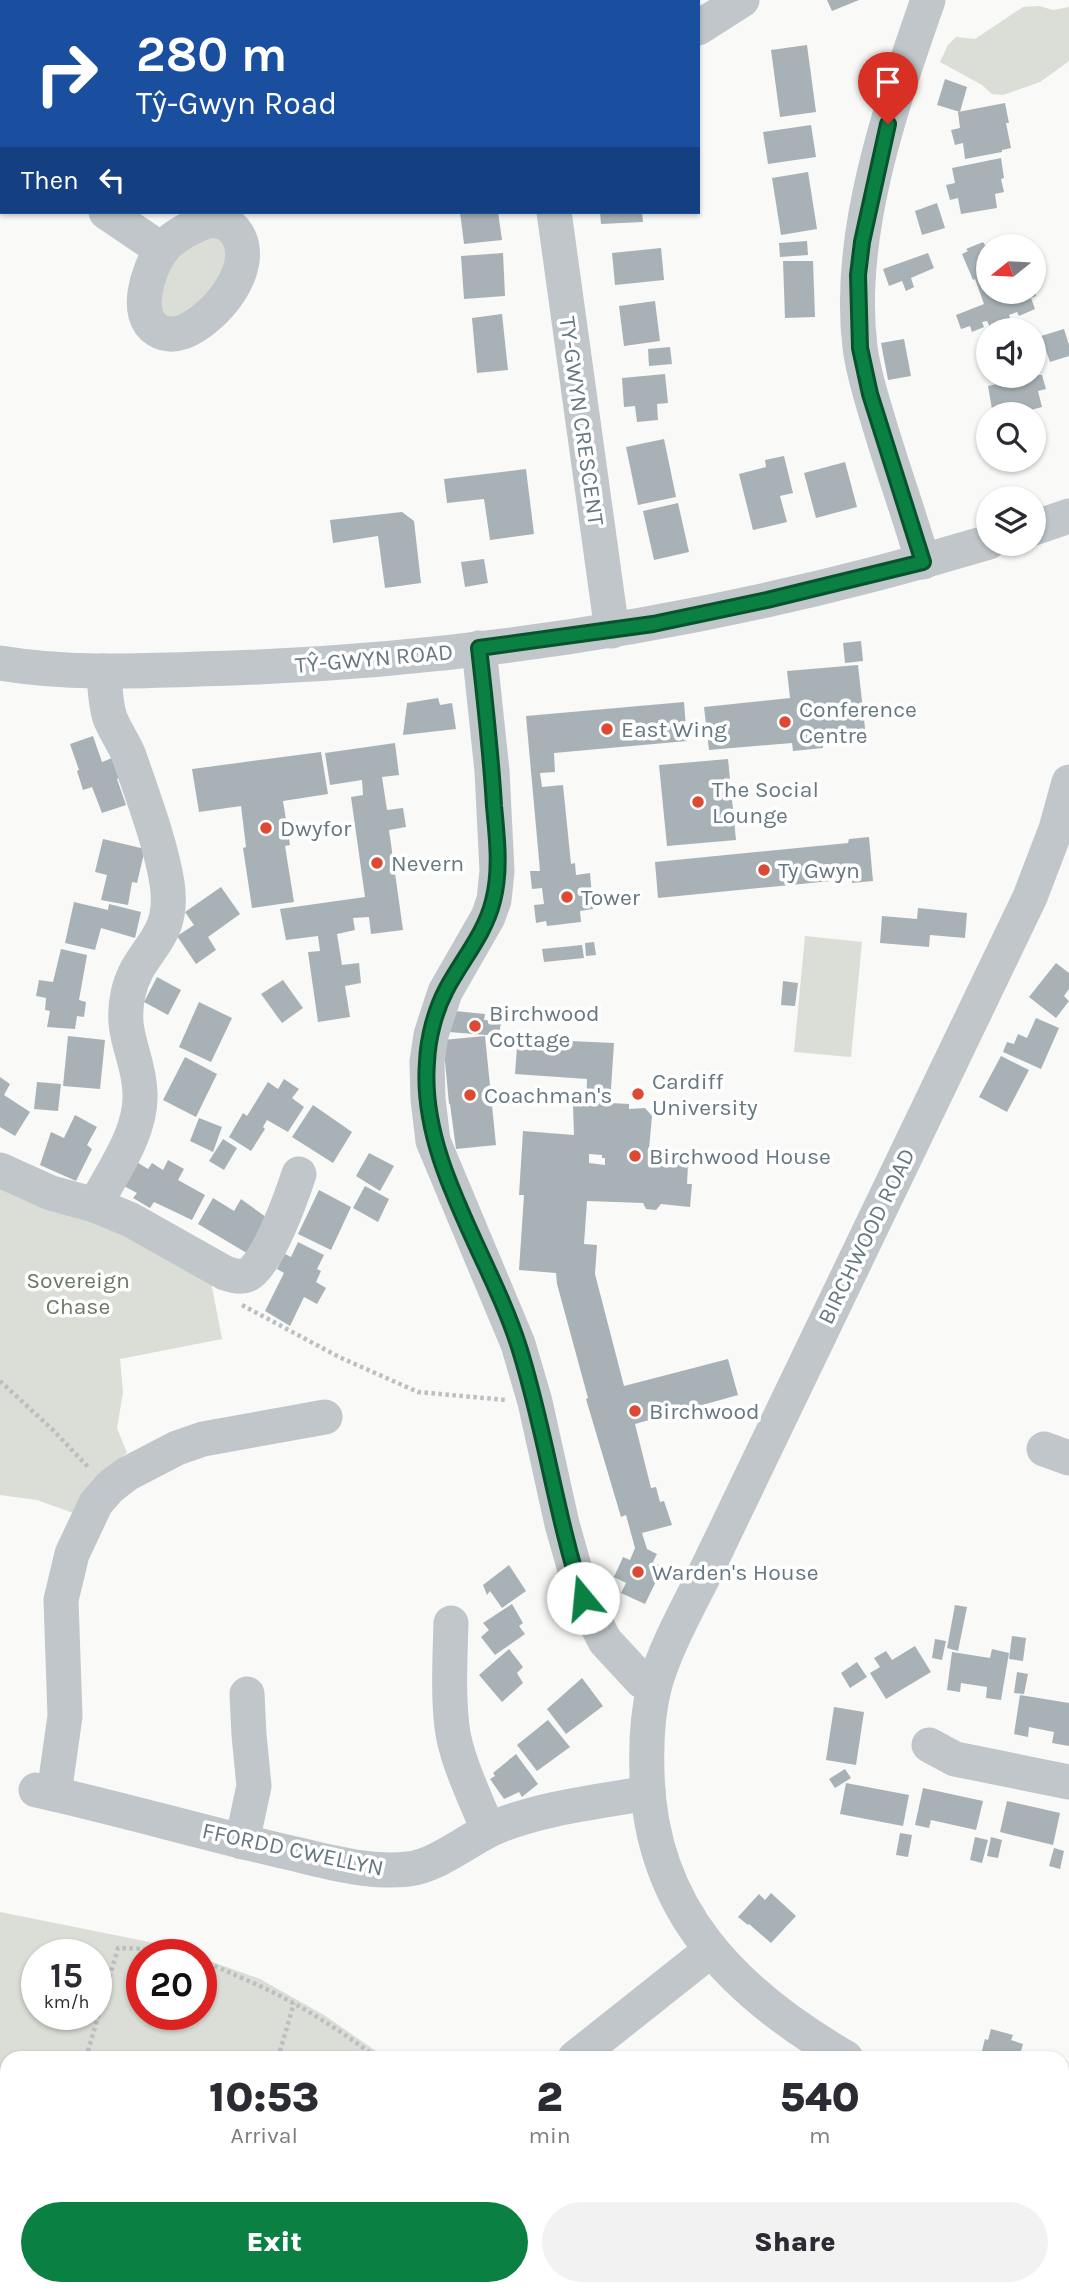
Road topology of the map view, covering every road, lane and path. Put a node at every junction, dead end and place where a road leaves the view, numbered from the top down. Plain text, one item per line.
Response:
1 (742, 0) edge
2 (928, 0) edge
3 (700, 27) edge
4 (109, 214) edge
5 (554, 214) edge
6 (162, 250) dead end
7 (1069, 516) edge
8 (1046, 524) edge
9 (976, 546) edge
10 (923, 562) junction
11 (612, 631) junction
12 (479, 648) junction
13 (0, 663) edge
14 (104, 671) junction
15 (1069, 782) edge
16 (1055, 877) edge
17 (0, 1170) edge
18 (299, 1174) dead end
19 (95, 1205) junction
20 (235, 1301) dead end
21 (0, 1381) edge
22 (535, 1402) junction
23 (325, 1417) dead end
24 (110, 1488) junction
25 (451, 1623) dead end
26 (654, 1687) junction
27 (247, 1695) dead end
28 (929, 1745) dead end
29 (1069, 1782) edge
30 (648, 1793) junction
31 (488, 1830) junction
32 (243, 1842) junction
33 (126, 1948) edge
34 (711, 1950) junction
35 (217, 1968) edge
36 (294, 2003) junction
37 (88, 2051) edge
38 (280, 2051) edge
39 (368, 2051) edge
40 (584, 2051) edge
41 (834, 2051) edge

1 - 3 street
2 - 10 street
4 - 6 street
5 - 11 street, TY-GWYN CRESCENT
7 - 8 street
9 - 10 street, TŶ-GWYN ROAD
10 - 11 street, TŶ-GWYN ROAD
11 - 12 street, TŶ-GWYN ROAD
12 - 14 street, TŶ-GWYN ROAD
12 - 22 street
13 - 14 street, TŶ-GWYN ROAD
14 - 19 street
15 - 16 street, BIRCHWOOD ROAD
16 - 26 street, BIRCHWOOD ROAD
17 - 19 street
18 - 19 street
20 - 22 path
21 - 24 path
22 - 26 street
23 - 24 street, FFORDD CWELLYN
24 - 32 street, FFORDD CWELLYN
25 - 31 street
26 - 30 street, BIRCHWOOD ROAD
27 - 32 street
28 - 29 street
30 - 31 street, FFORDD CWELLYN
30 - 34 street, BIRCHWOOD ROAD
31 - 32 street, FFORDD CWELLYN
33 - 37 path
34 - 40 street
34 - 41 street, BIRCHWOOD ROAD
35 - 36 path
36 - 38 path
36 - 39 path

